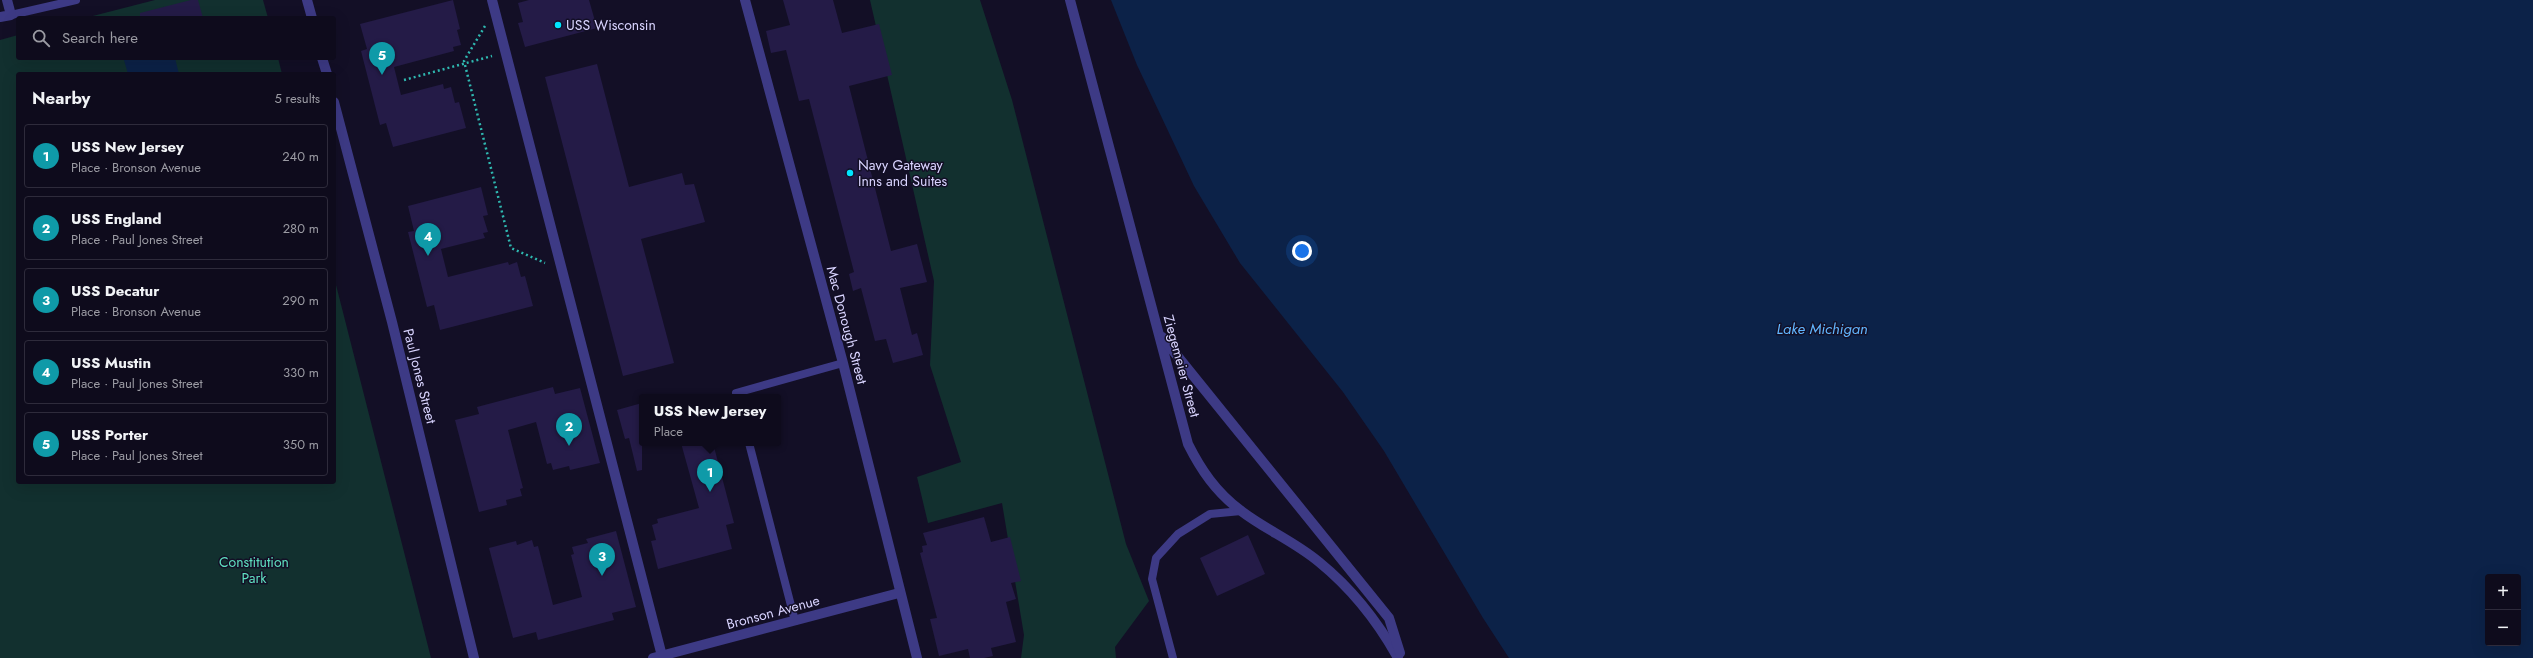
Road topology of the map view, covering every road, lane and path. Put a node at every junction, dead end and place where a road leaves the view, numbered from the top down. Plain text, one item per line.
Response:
1 (8, 0) edge
2 (76, 0) edge
3 (307, 0) edge
4 (492, 0) edge
5 (745, 0) edge
6 (1070, 0) edge
7 (495, 11) junction
8 (11, 15) junction
9 (311, 16) edge
10 (0, 18) edge
11 (506, 52) junction
12 (323, 60) edge
13 (465, 63) junction
14 (326, 72) edge
15 (404, 80) dead end
16 (336, 110) edge
17 (562, 271) junction
18 (1159, 334) junction
19 (843, 363) junction
20 (736, 394) edge
21 (750, 446) edge
22 (1241, 511) junction
23 (900, 593) junction
24 (794, 621) junction
25 (657, 657) edge
26 (474, 658) edge
27 (917, 658) edge
28 (1172, 658) edge
29 (1398, 658) edge
30 (1402, 658) edge

1 - 8 street
2 - 8 lane
3 - 9 street
4 - 7 street
5 - 19 street, Mac Donough Street
6 - 18 street, Ziegemeier Street
7 - 11 street
7 - 13 path
8 - 10 street
11 - 13 path
11 - 17 street
12 - 14 street
13 - 15 path
13 - 17 path
16 - 26 street, Paul Jones Street
17 - 25 street
18 - 22 street, Ziegemeier Street
18 - 30 street
19 - 20 lane
19 - 23 street, Mac Donough Street
21 - 24 lane
22 - 28 lane
22 - 29 street, Ziegemeier Street
23 - 24 street, Bronson Avenue
23 - 27 street, Mac Donough Street
24 - 25 street, Bronson Avenue

